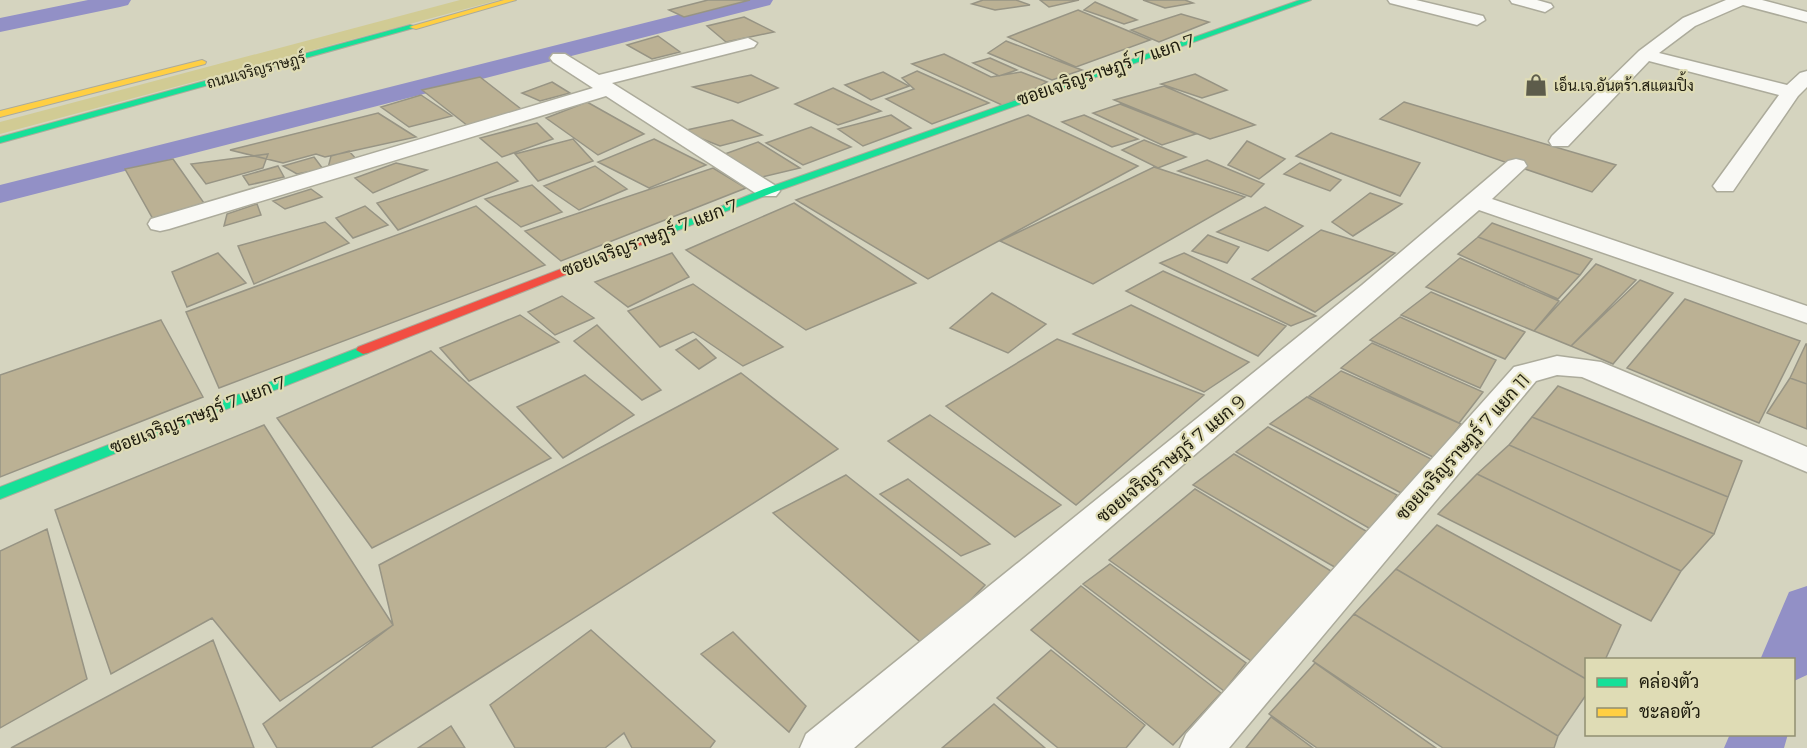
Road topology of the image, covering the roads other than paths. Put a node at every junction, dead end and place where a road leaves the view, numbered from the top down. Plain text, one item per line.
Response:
1 (512, 0) edge
2 (1307, 0) edge
3 (1396, 0) edge
4 (1518, 0) edge
5 (1741, 0) edge
6 (1545, 7) dead end
7 (1807, 17) edge
8 (1476, 20) dead end
9 (748, 43) dead end
10 (1645, 55) junction
11 (218, 57) dead end
12 (559, 58) dead end
13 (1807, 77) edge
14 (601, 86) junction
15 (1791, 92) junction
16 (0, 114) edge
17 (0, 140) edge
18 (1560, 141) dead end
19 (1516, 166) dead end
20 (1725, 186) dead end
21 (768, 192) junction
22 (1476, 201) junction
23 (160, 224) dead end
24 (1807, 315) edge
25 (1807, 460) edge
26 (0, 493) edge
27 (822, 748) edge
28 (1202, 748) edge

1 - 17 street, ถนนเจริญราษฎร์
2 - 21 street, ซอยเจริญราษฎร์ 7 แยก 7
3 - 8 street
4 - 6 street
5 - 7 street
5 - 10 street
9 - 14 street
10 - 15 street
10 - 18 street
11 - 16 street, ถนนเจริญราษฎร์
12 - 14 street
13 - 15 street
14 - 21 street
14 - 23 street
15 - 20 street
19 - 22 street, ซอยเจริญราษฎร์ 7 แยก 9
21 - 26 street, ซอยเจริญราษฎร์ 7 แยก 7
22 - 24 street
22 - 27 street, ซอยเจริญราษฎร์ 7 แยก 9
25 - 28 street, ซอยเจริญราษฎร์ 7 แยก 11

